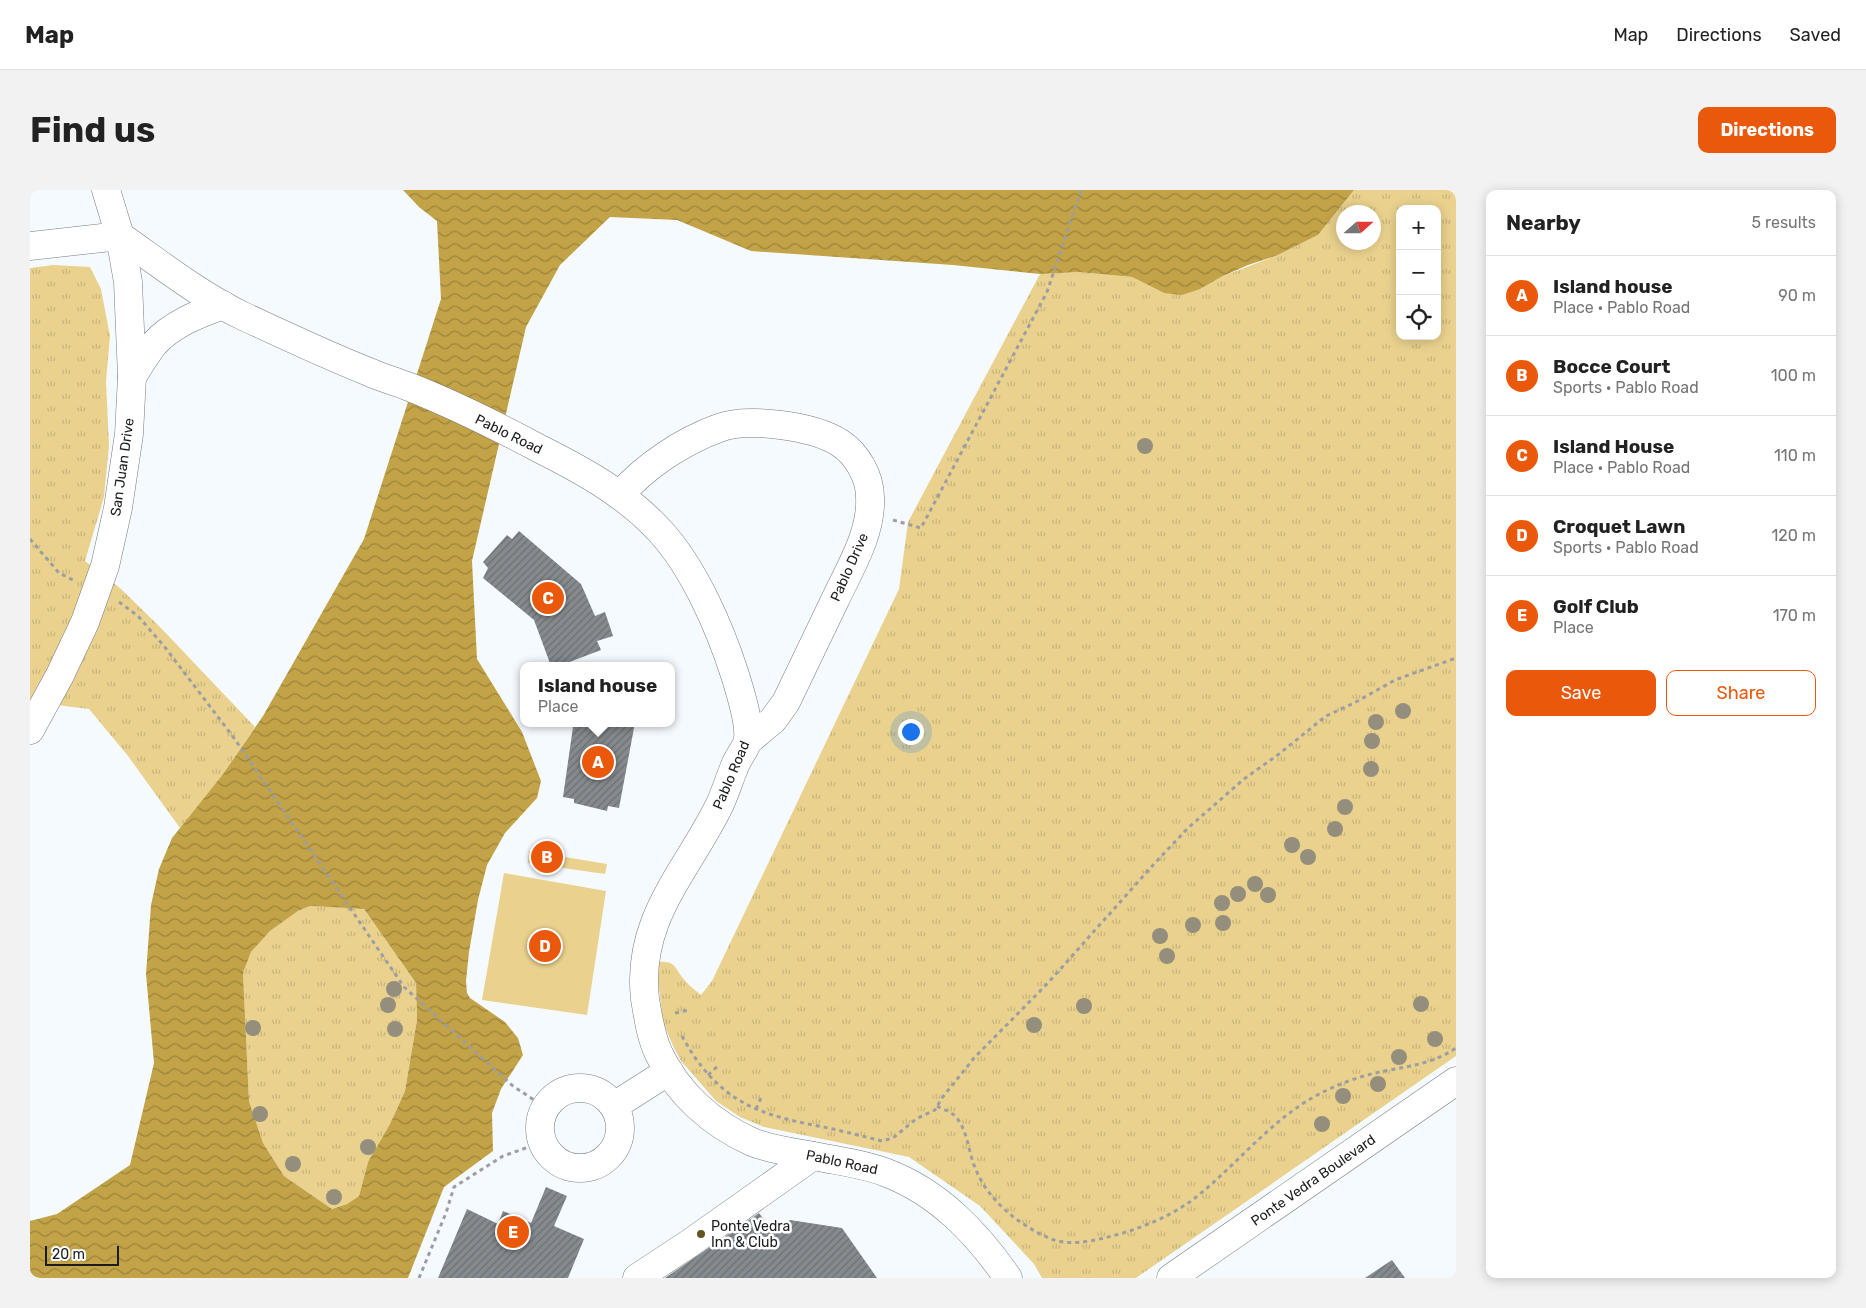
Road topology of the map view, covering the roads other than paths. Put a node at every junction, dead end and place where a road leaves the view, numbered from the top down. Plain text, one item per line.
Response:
1 (106, 190) edge
2 (120, 236) junction
3 (30, 246) edge
4 (223, 305) junction
5 (132, 377) junction
6 (620, 496) junction
7 (30, 730) edge
8 (748, 741) junction
9 (669, 1071) junction
10 (1456, 1081) edge
11 (614, 1106) junction
12 (812, 1156) junction
13 (637, 1278) edge
14 (1008, 1278) edge
15 (1171, 1278) edge

1 - 2 street, San Juan Drive
2 - 3 street
2 - 4 street, Pablo Road
2 - 5 street, San Juan Drive
4 - 5 street
4 - 6 street, Pablo Road
5 - 7 street, San Juan Drive
6 - 8 street, Pablo Road
6 - 8 street, Pablo Drive
8 - 9 street, Pablo Road
9 - 11 street
9 - 12 street, Pablo Road
10 - 15 street, Ponte Vedra Boulevard
11 - 11 street
12 - 13 street
12 - 14 street, Pablo Road

